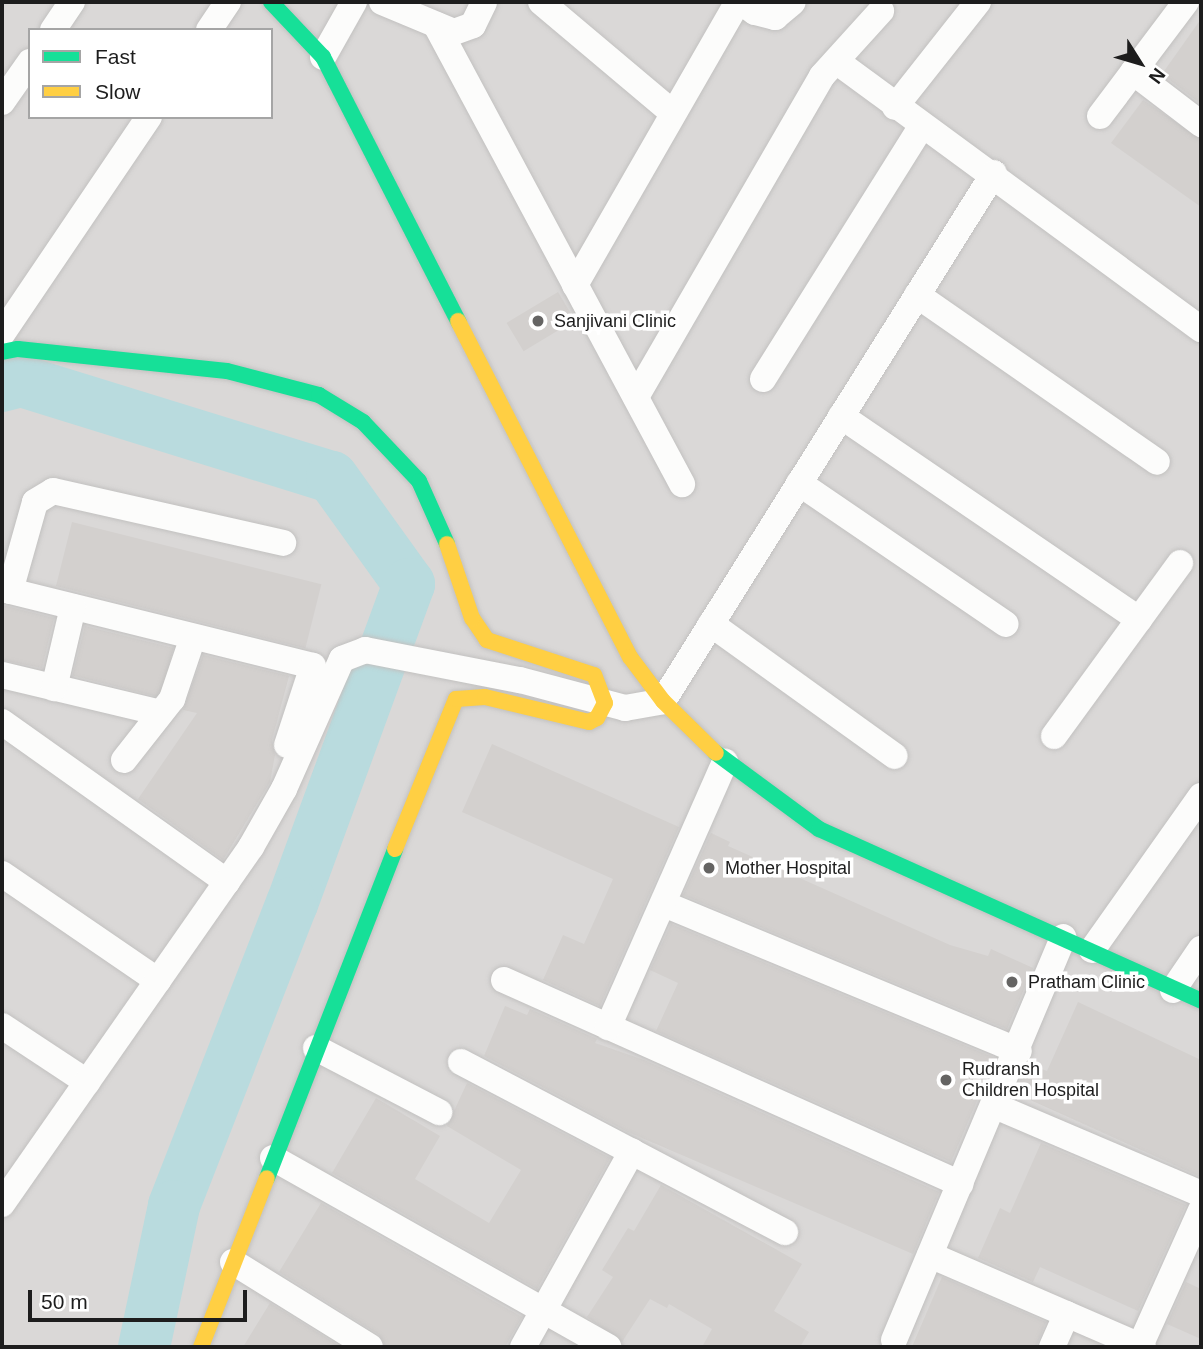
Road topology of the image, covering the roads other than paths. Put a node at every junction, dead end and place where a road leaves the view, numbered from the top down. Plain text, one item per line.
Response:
1 (72, 2) edge
2 (228, 2) edge
3 (271, 2) edge
4 (354, 2) edge
5 (382, 2) edge
6 (484, 2) edge
7 (541, 2) edge
8 (739, 2) edge
9 (793, 2) edge
10 (978, 2) edge
11 (1186, 2) edge
12 (881, 11) dead end
13 (436, 25) junction
14 (53, 28) edge
15 (210, 28) edge
16 (323, 57) junction
17 (836, 61) junction
18 (28, 65) edge
19 (1133, 72) junction
20 (2, 102) edge
21 (895, 107) junction
22 (673, 113) junction
23 (1100, 116) dead end
24 (148, 119) edge
25 (1201, 124) edge
26 (922, 127) junction
27 (994, 173) junction
28 (575, 285) junction
29 (917, 295) junction
30 (1201, 329) edge
31 (2, 334) edge
32 (2, 352) edge
33 (764, 379) dead end
34 (636, 397) junction
35 (841, 415) junction
36 (1157, 461) dead end
37 (799, 482) junction
38 (682, 484) dead end
39 (283, 543) dead end
40 (1180, 563) dead end
41 (6, 590) edge
42 (73, 607) junction
43 (1139, 619) junction
44 (711, 624) junction
45 (1006, 624) dead end
46 (193, 637) junction
47 (2, 675) edge
48 (54, 688) junction
49 (596, 701) junction
50 (663, 701) junction
51 (161, 713) junction
52 (2, 722) edge
53 (1054, 736) dead end
54 (895, 756) dead end
55 (124, 760) dead end
56 (725, 762) junction
57 (1201, 796) edge
58 (280, 797) junction
59 (2, 874) edge
60 (227, 883) junction
61 (664, 904) junction
62 (1063, 937) junction
63 (1201, 949) edge
64 (1092, 950) junction
65 (158, 981) junction
66 (504, 981) dead end
67 (1173, 990) junction
68 (1201, 1001) edge
69 (2, 1026) edge
70 (608, 1027) junction
71 (316, 1048) junction
72 (1019, 1051) junction
73 (461, 1062) dead end
74 (88, 1082) junction
75 (995, 1105) junction
76 (439, 1112) dead end
77 (632, 1151) junction
78 (273, 1158) junction
79 (961, 1184) junction
80 (1201, 1194) edge
81 (3, 1199) edge
82 (1201, 1210) edge
83 (785, 1232) dead end
84 (930, 1255) junction
85 (233, 1262) junction
86 (544, 1310) junction
87 (1067, 1314) junction
88 (894, 1340) dead end
89 (201, 1347) edge
90 (370, 1347) edge
91 (523, 1347) edge
92 (608, 1347) edge
93 (1052, 1347) edge
94 (1142, 1347) edge

1 - 14 street
2 - 15 street
3 - 16 street
4 - 16 street
5 - 13 street
6 - 13 street
7 - 22 street
8 - 9 street
8 - 22 street
10 - 21 street
11 - 19 street
12 - 17 street
13 - 28 street
16 - 50 street
17 - 21 street
17 - 34 street
18 - 20 street
19 - 23 street
19 - 25 street
21 - 26 street
22 - 28 street
24 - 31 street
26 - 27 street
26 - 33 street
27 - 29 street
27 - 30 street
28 - 34 street
29 - 35 street
29 - 36 street
32 - 49 street
34 - 38 street
35 - 37 street
35 - 43 street
37 - 44 street
37 - 45 street
39 - 41 street
40 - 43 street
41 - 42 street
42 - 46 street
42 - 48 street
43 - 53 street
44 - 50 street
44 - 54 street
46 - 51 street
46 - 58 street
47 - 48 street
48 - 51 street
49 - 50 street
49 - 58 street
49 - 71 street
50 - 56 street
51 - 55 street
52 - 60 street
56 - 61 street
56 - 62 street
57 - 64 street
58 - 60 street
59 - 65 street
60 - 65 street
61 - 70 street
61 - 72 street
62 - 64 street
62 - 72 street
63 - 67 street
64 - 67 street
65 - 74 street
66 - 70 street
67 - 68 street
69 - 74 street
70 - 79 street
71 - 76 street
71 - 78 street
72 - 75 street
73 - 77 street
74 - 81 street
75 - 79 street
75 - 80 street
77 - 83 street
77 - 86 street
78 - 85 street
78 - 86 street
79 - 84 street
82 - 94 street
84 - 87 street
84 - 88 street
85 - 89 street
85 - 90 street
86 - 91 street
86 - 92 street
87 - 93 street
87 - 94 street

